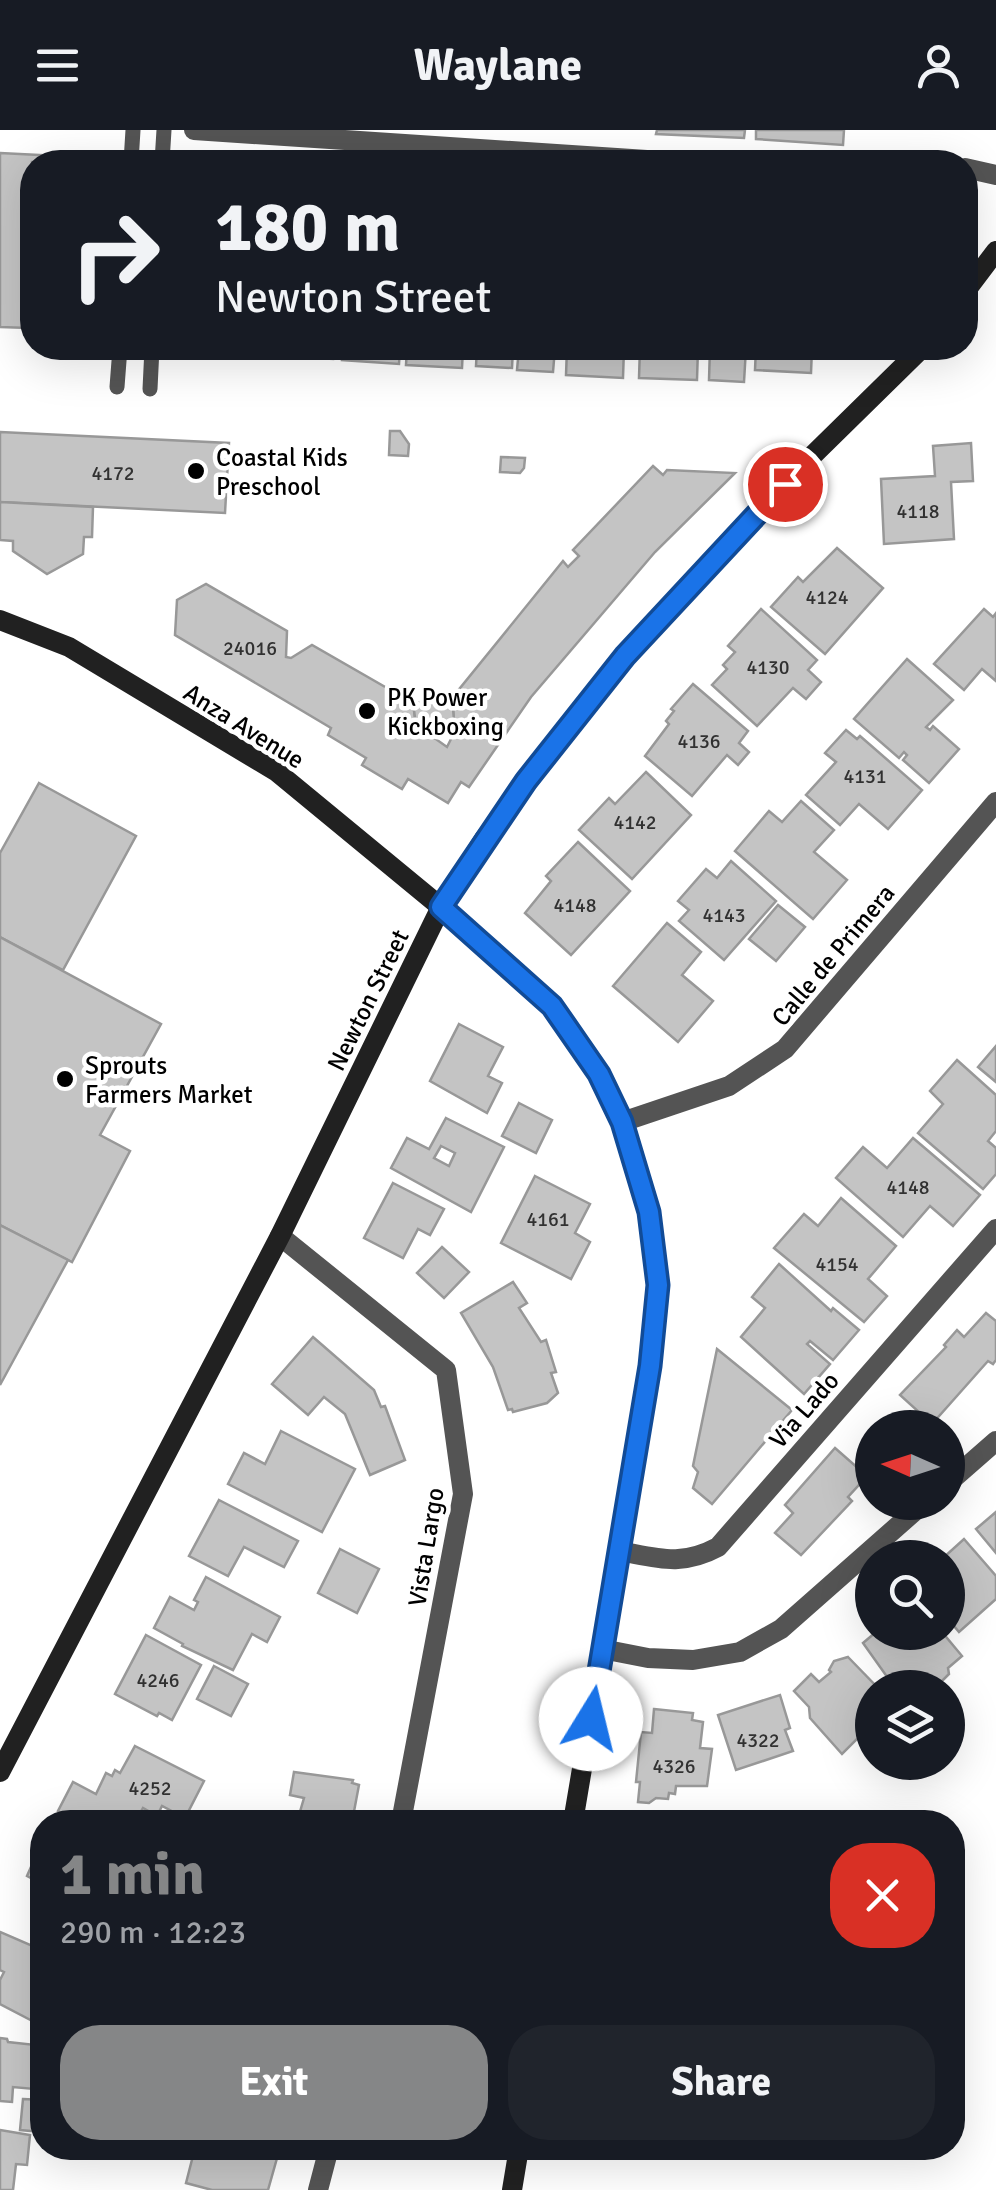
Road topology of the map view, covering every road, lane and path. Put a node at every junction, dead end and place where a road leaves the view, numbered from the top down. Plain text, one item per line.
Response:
1 (194, 130) edge
2 (496, 150) edge
3 (996, 251) edge
4 (978, 275) edge
5 (119, 360) edge
6 (151, 360) edge
7 (910, 360) edge
8 (118, 387) dead end
9 (150, 389) dead end
10 (0, 620) edge
11 (996, 802) edge
12 (441, 907) junction
13 (622, 1122) junction
14 (996, 1229) edge
15 (280, 1236) junction
16 (996, 1441) edge
17 (965, 1468) edge
18 (904, 1520) edge
19 (619, 1551) junction
20 (602, 1650) junction
21 (0, 1772) edge
22 (403, 1810) edge
23 (575, 1810) edge
24 (327, 2160) edge
25 (517, 2160) edge
26 (318, 2190) edge
27 (512, 2190) edge

1 - 2 street
3 - 4 street
5 - 8 lane
6 - 9 lane
7 - 12 street, Newton Street
10 - 12 street, Anza Avenue
11 - 13 street, Calle de Primera
12 - 13 street, Anza Avenue
12 - 15 street, Newton Street
13 - 19 street, Anza Avenue
14 - 19 street, Via Lado
15 - 21 street, Newton Street
15 - 22 street, Vista Largo
16 - 17 street
18 - 20 street
19 - 20 street, Anza Avenue
20 - 23 street, Anza Avenue
24 - 26 street
25 - 27 street

